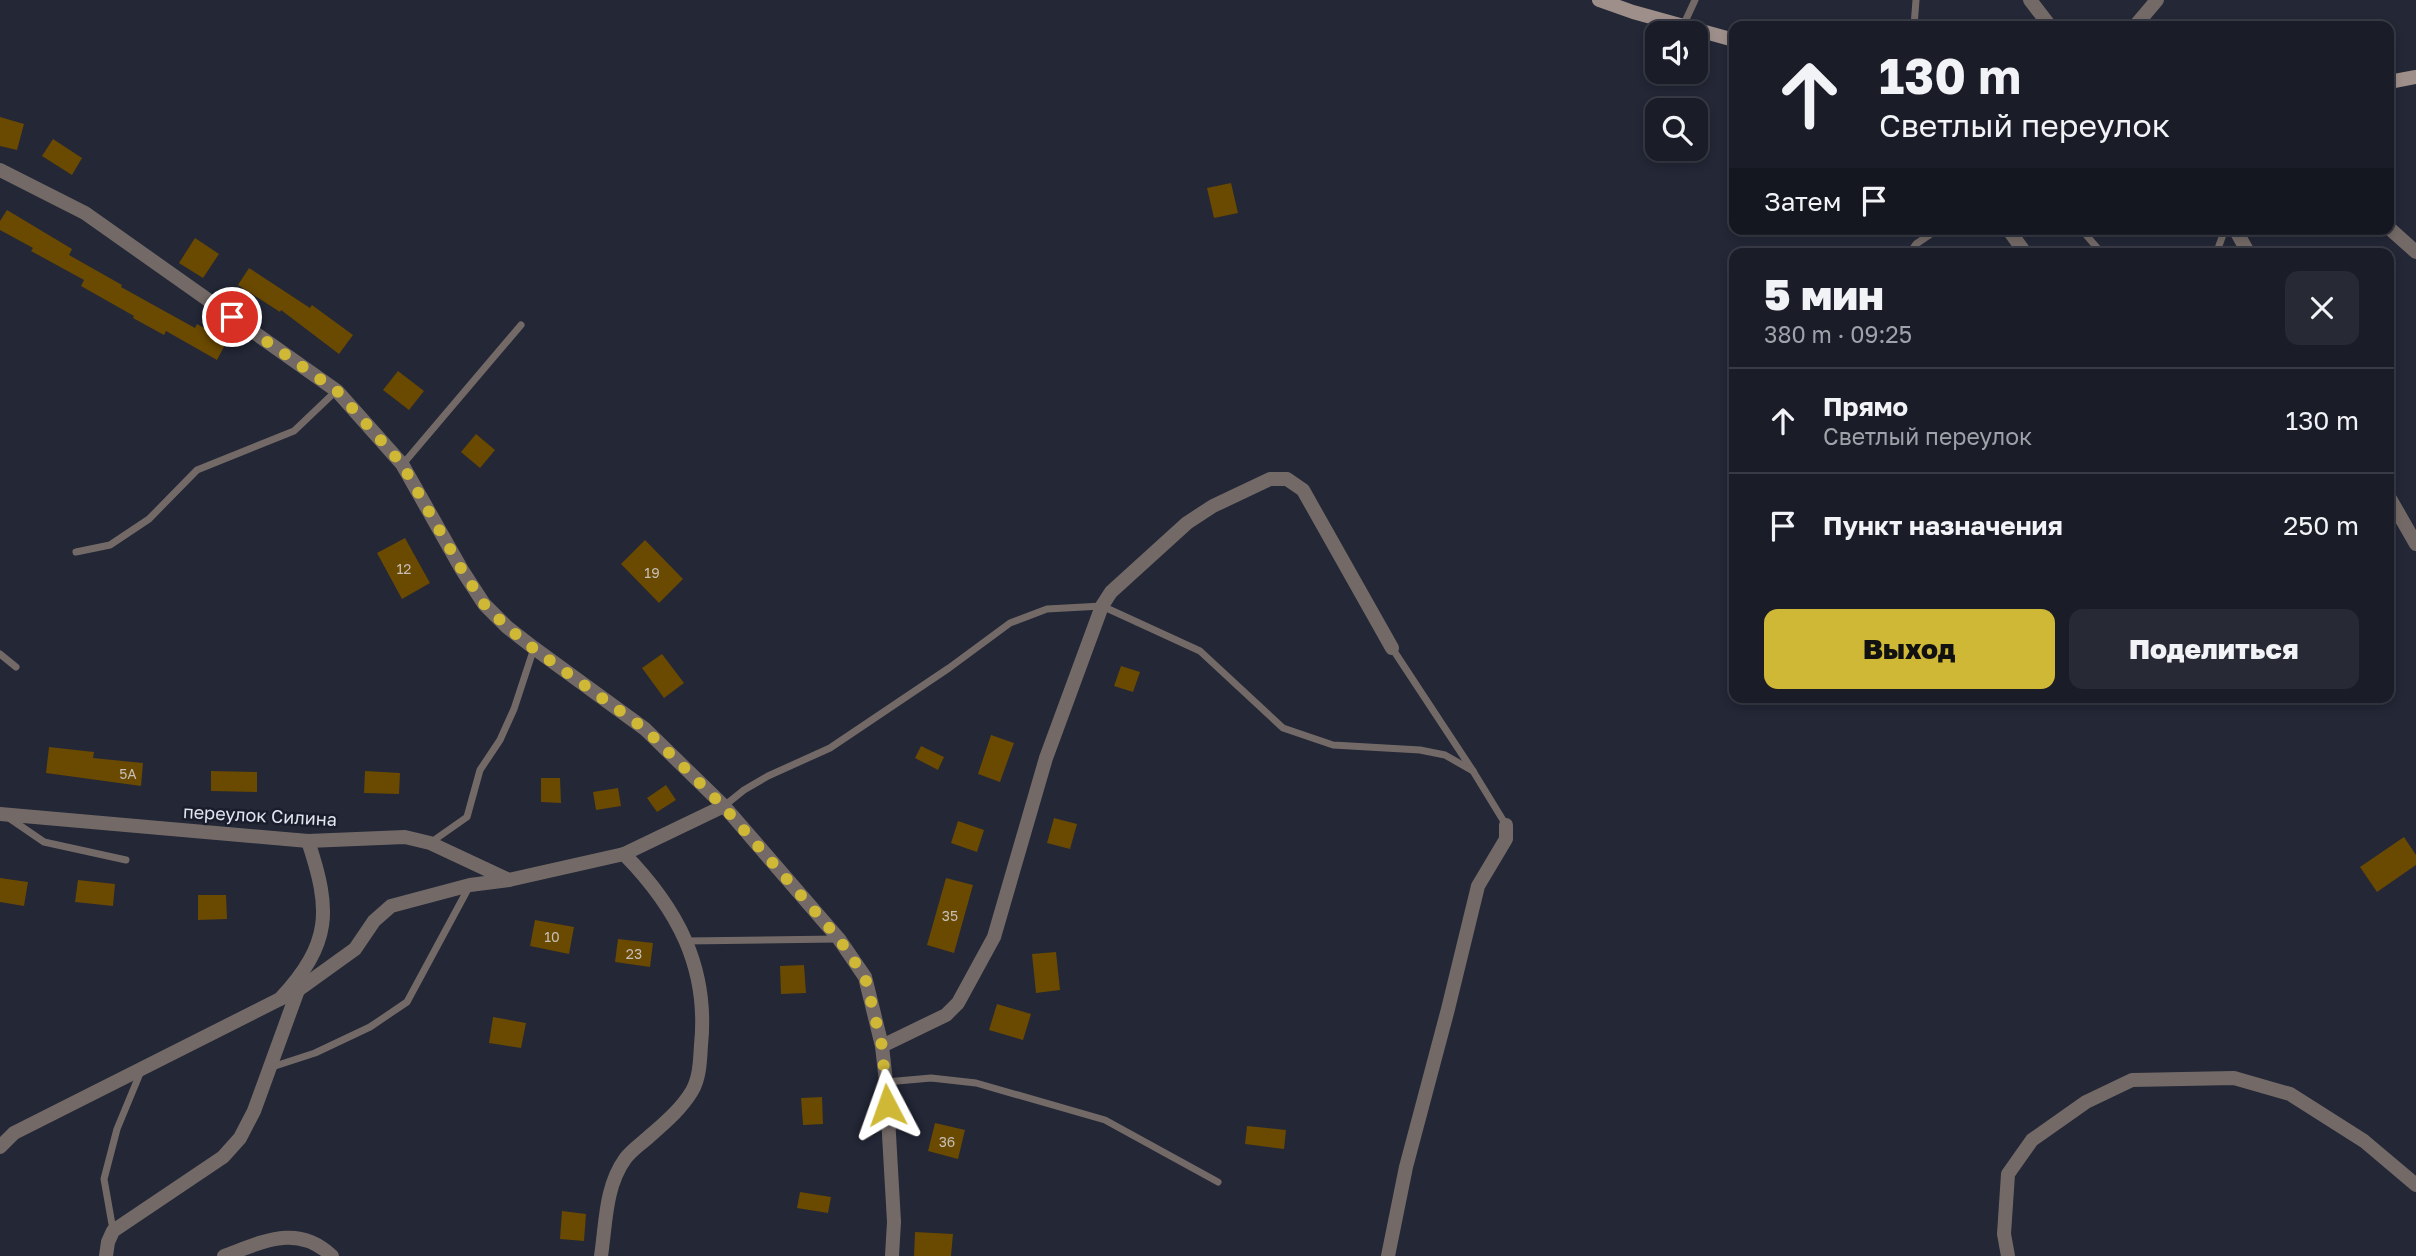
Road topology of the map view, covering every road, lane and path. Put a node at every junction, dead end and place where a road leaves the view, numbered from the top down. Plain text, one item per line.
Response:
1 (1599, 0) edge
2 (1695, 0) edge
3 (1916, 0) edge
4 (2029, 0) edge
5 (2157, 0) edge
6 (1665, 21) edge
7 (1685, 21) edge
8 (1914, 21) edge
9 (2046, 21) edge
10 (2139, 21) edge
11 (1708, 33) edge
12 (1729, 39) edge
13 (2416, 77) edge
14 (2394, 81) edge
15 (0, 170) edge
16 (2394, 232) edge
17 (1929, 235) edge
18 (1913, 248) edge
19 (2416, 252) edge
20 (521, 325) dead end
21 (337, 391) junction
22 (402, 464) junction
23 (2394, 506) edge
24 (2416, 544) edge
25 (76, 552) dead end
26 (1102, 606) junction
27 (1392, 648) joint
28 (534, 649) junction
29 (0, 654) edge
30 (16, 667) dead end
31 (1473, 771) junction
32 (723, 806) junction
33 (1, 814) edge
34 (1506, 825) joint
35 (308, 841) junction
36 (430, 843) junction
37 (624, 854) junction
38 (126, 860) dead end
39 (509, 880) junction
40 (470, 885) junction
41 (839, 939) junction
42 (687, 941) junction
43 (298, 990) junction
44 (280, 999) junction
45 (882, 1046) junction
46 (142, 1068) junction
47 (268, 1068) junction
48 (886, 1082) junction
49 (0, 1147) edge
50 (1218, 1182) dead end
51 (2416, 1185) edge
52 (113, 1231) junction
53 (106, 1256) edge
54 (224, 1256) edge
55 (332, 1256) edge
56 (601, 1256) edge
57 (892, 1256) edge
58 (1388, 1256) edge
59 (2008, 1256) edge

1 - 6 main road
2 - 7 lane
3 - 8 lane
4 - 9 street
5 - 10 street
11 - 12 main road
13 - 14 main road
15 - 21 street
16 - 19 street
17 - 18 lane
20 - 22 lane
21 - 22 street
21 - 25 lane
22 - 28 street
23 - 24 street
26 - 27 street
26 - 31 lane
26 - 32 lane
26 - 45 street
27 - 31 lane
28 - 32 street
28 - 36 lane
29 - 30 lane
31 - 34 lane
32 - 37 street
32 - 41 street
33 - 35 street, переулок Силина
33 - 38 lane
34 - 58 street
35 - 36 street, переулок Силина
35 - 44 street
36 - 39 street, переулок Силина
37 - 39 street
37 - 42 street
39 - 40 street
40 - 43 street
40 - 47 lane
41 - 42 lane
41 - 45 street
42 - 56 street
43 - 44 street
43 - 47 street
44 - 46 street
45 - 48 street
46 - 49 street
46 - 52 lane
47 - 52 street
48 - 50 lane
48 - 57 street
51 - 59 street
52 - 53 street
54 - 55 street

